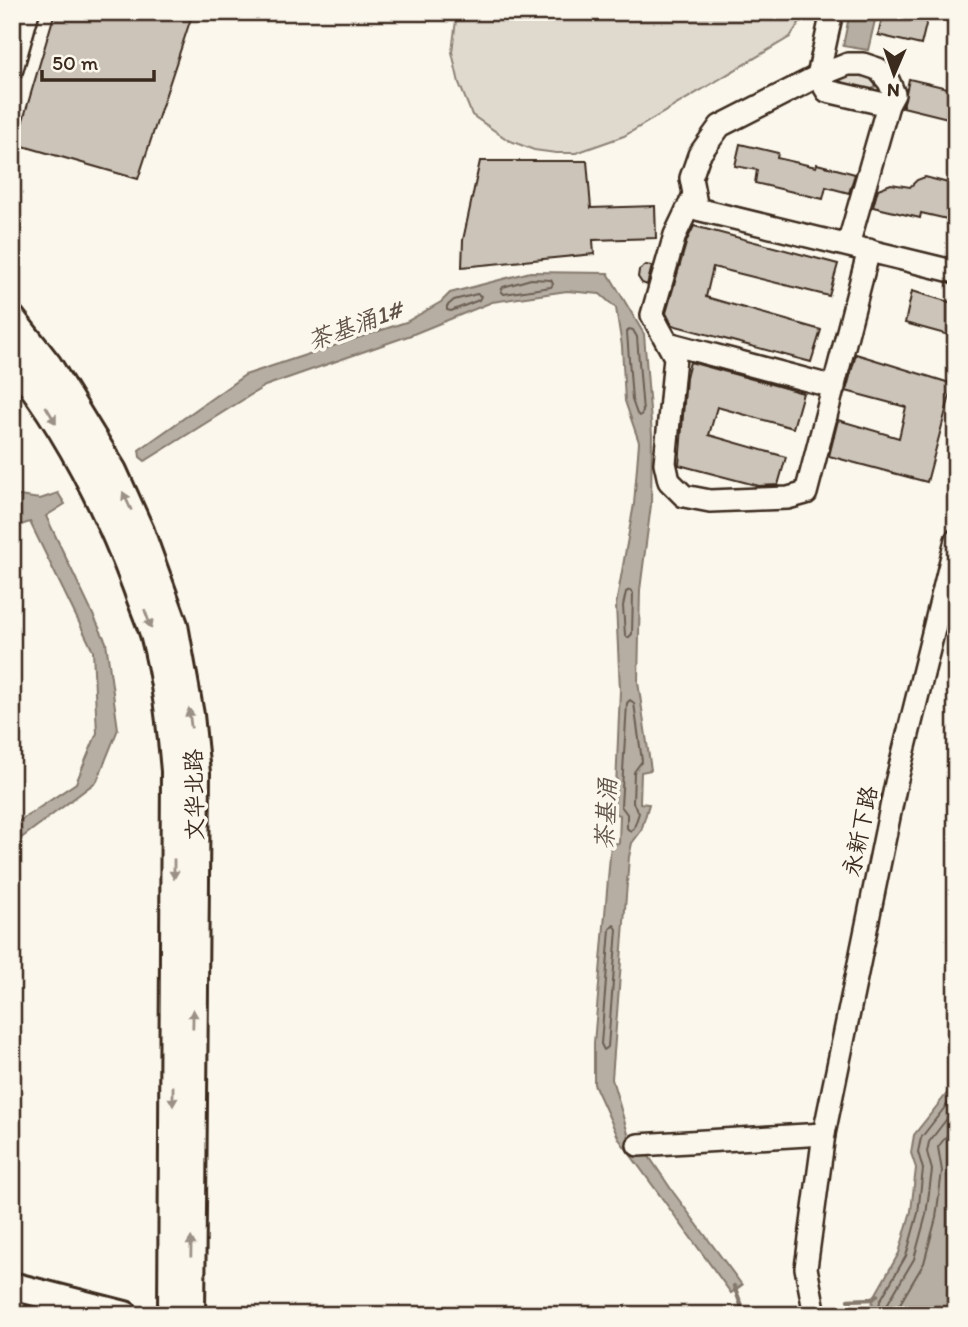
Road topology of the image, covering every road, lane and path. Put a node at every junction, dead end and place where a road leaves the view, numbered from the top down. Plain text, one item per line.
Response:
1 (28, 12) edge
2 (832, 12) edge
3 (12, 69) edge
4 (818, 76) junction
5 (888, 105) junction
6 (694, 195) junction
7 (848, 245) junction
8 (869, 250) junction
9 (956, 272) edge
10 (12, 319) edge
11 (668, 343) junction
12 (12, 359) edge
13 (834, 387) junction
14 (956, 540) edge
15 (824, 1134) junction
16 (638, 1145) dead end
17 (12, 1286) edge
18 (181, 1313) edge
19 (125, 1315) edge
20 (816, 1315) edge

1 - 3 street
2 - 4 street
4 - 5 street
4 - 5 street
4 - 6 street
5 - 7 street
6 - 7 street
6 - 11 street
7 - 8 street
8 - 9 street
8 - 13 street
18 -> 10 main road, 文华北路
11 - 13 street
11 - 13 street
12 -> 18 main road, 文华北路
14 - 15 street, 永新下路
15 - 16 street
15 - 20 street, 永新下路
17 - 19 main road

